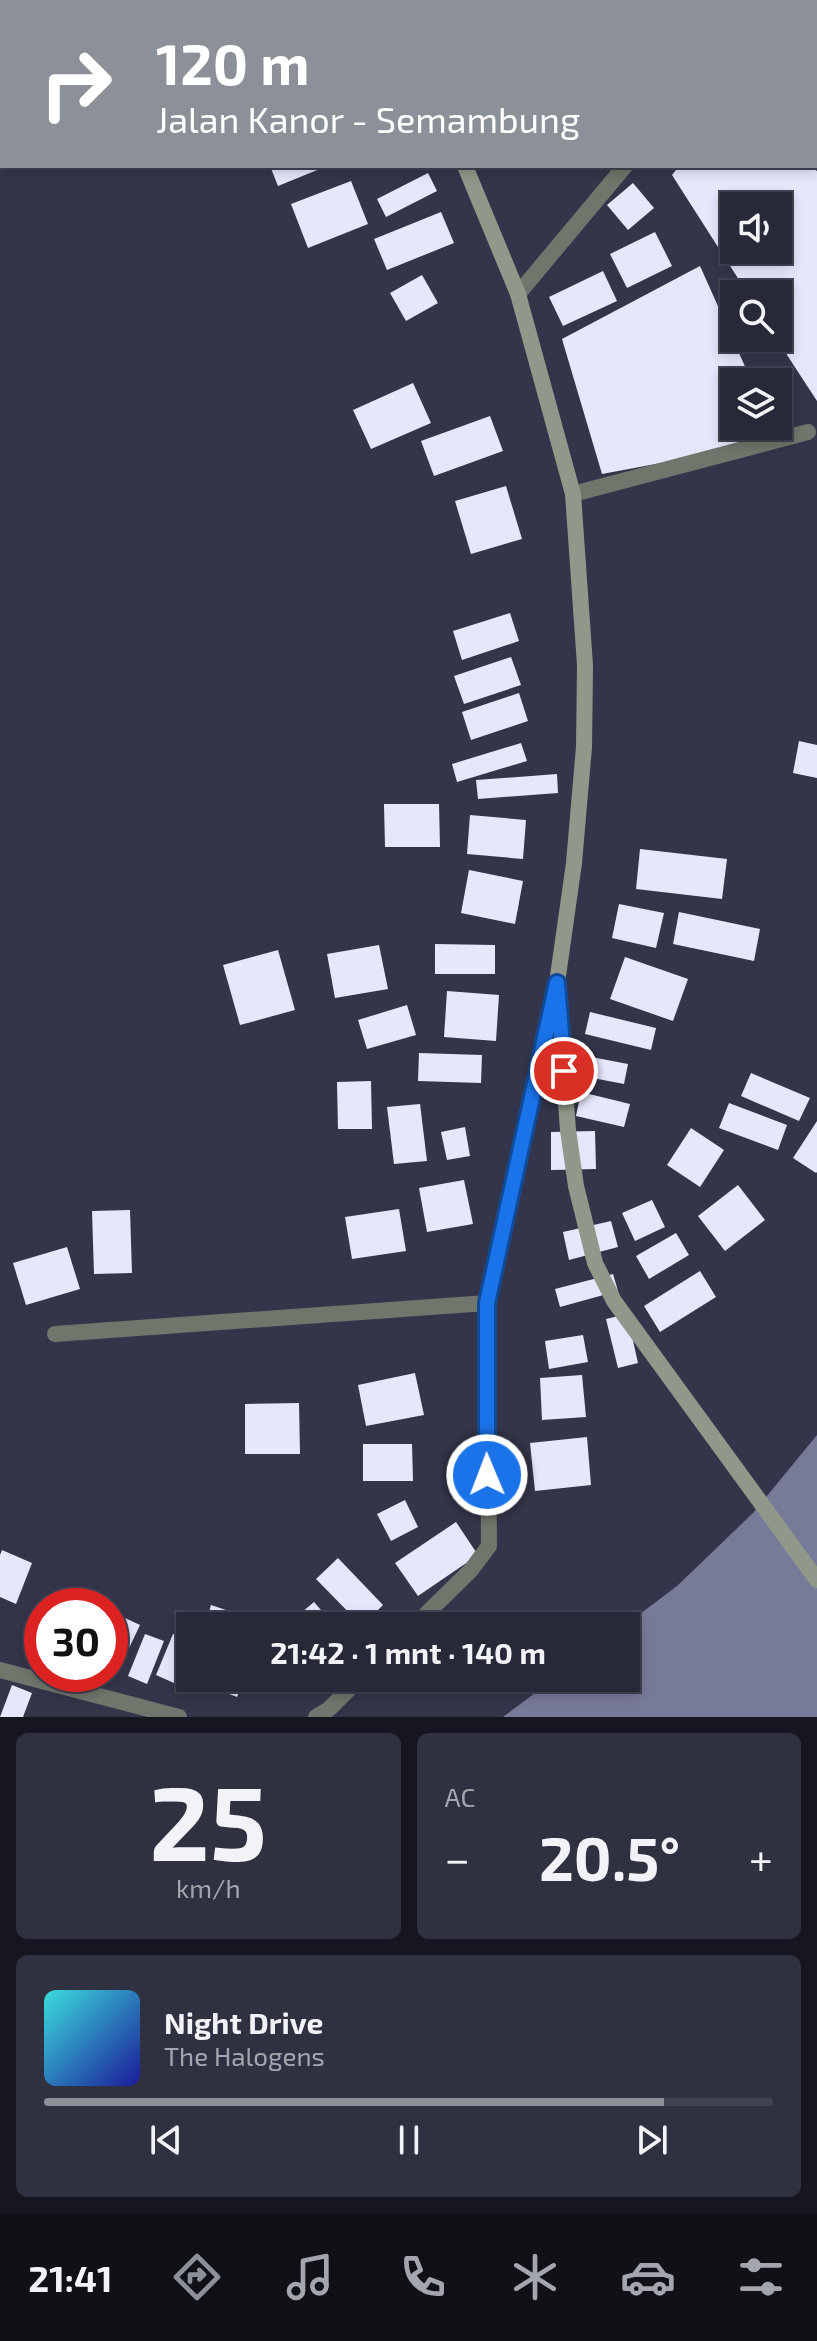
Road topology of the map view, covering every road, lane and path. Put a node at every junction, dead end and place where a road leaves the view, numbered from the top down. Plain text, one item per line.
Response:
1 (466, 168) edge
2 (623, 168) edge
3 (518, 294) junction
4 (808, 432) dead end
5 (573, 494) junction
6 (557, 983) junction
7 (487, 1303) junction
8 (55, 1334) dead end
9 (817, 1580) edge
10 (428, 1612) edge
11 (0, 1670) edge
12 (344, 1692) edge
13 (179, 1717) edge
14 (316, 1717) edge

1 - 3 street
2 - 3 street
3 - 5 street
4 - 5 street
5 - 6 street
6 - 7 street
6 - 9 street
7 - 8 street
7 - 10 street
11 - 13 street
12 - 14 street

